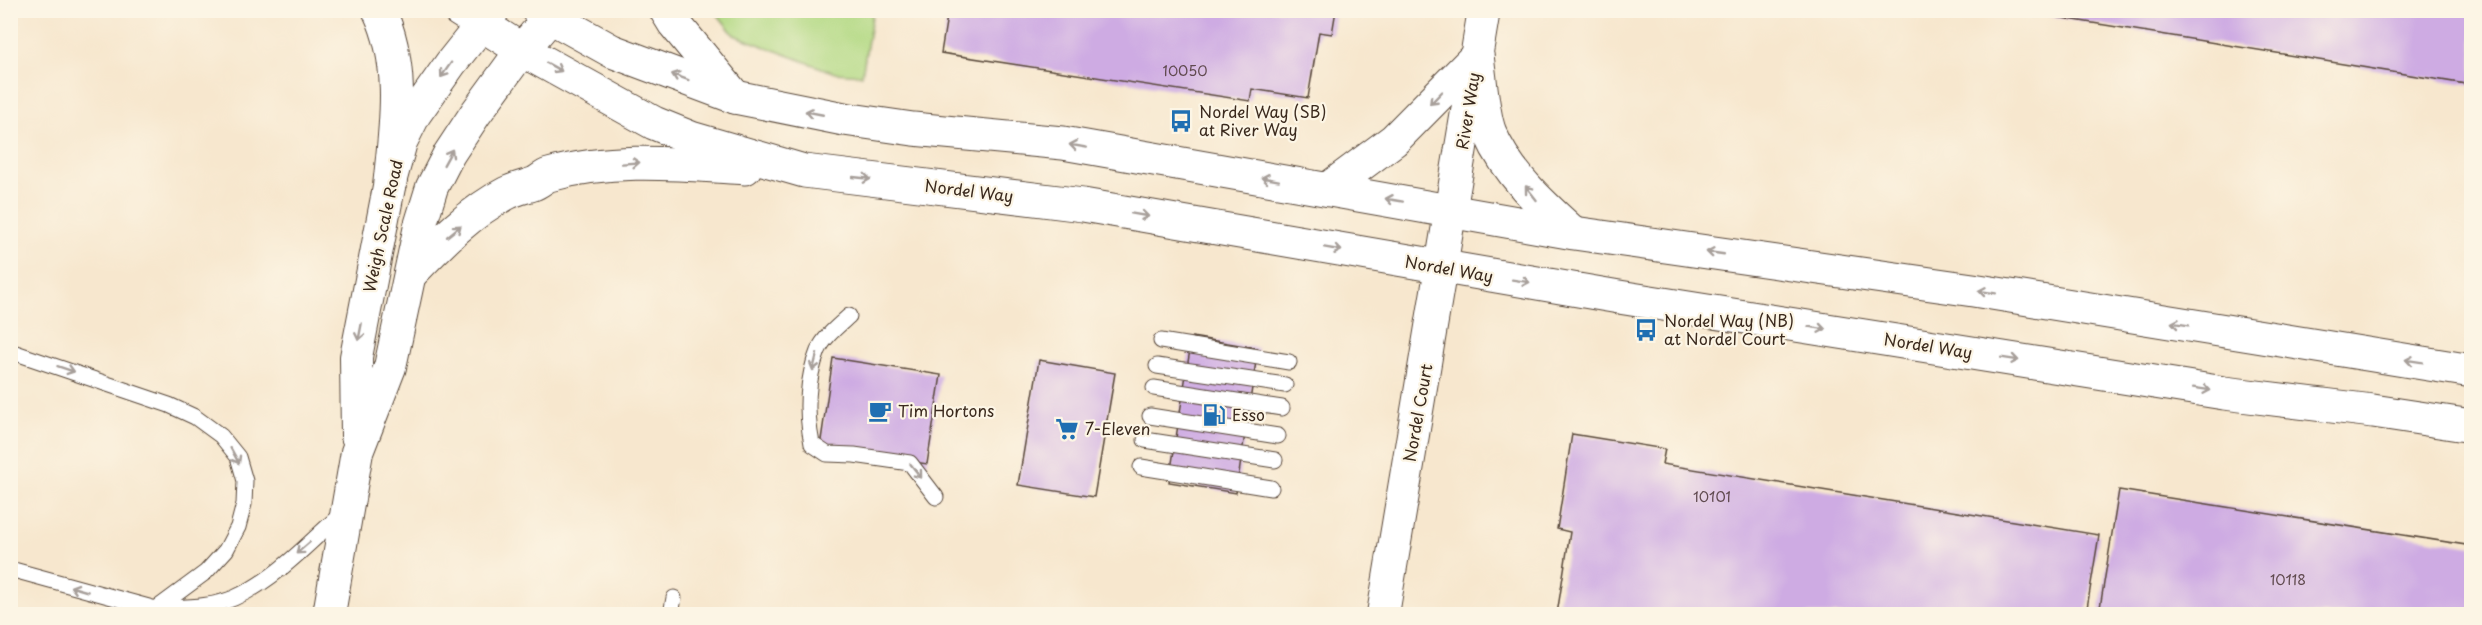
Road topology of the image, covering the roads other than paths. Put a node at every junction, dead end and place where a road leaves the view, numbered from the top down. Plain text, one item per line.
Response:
1 (379, 10) edge
2 (666, 10) edge
3 (1484, 10) edge
4 (548, 13) edge
5 (478, 15) edge
6 (522, 50) junction
7 (1477, 56) junction
8 (735, 97) junction
9 (804, 171) junction
10 (390, 182) junction
11 (1328, 189) junction
12 (1452, 211) junction
13 (1574, 233) junction
14 (1442, 268) junction
15 (412, 272) junction
16 (849, 316) dead end
17 (1161, 341) dead end
18 (10, 351) edge
19 (1289, 362) dead end
20 (1157, 366) dead end
21 (2472, 371) edge
22 (1285, 385) dead end
23 (1154, 388) dead end
24 (1282, 408) dead end
25 (1150, 416) dead end
26 (2472, 426) edge
27 (1278, 436) dead end
28 (1145, 440) dead end
29 (357, 452) junction
30 (1275, 460) dead end
31 (1141, 467) dead end
32 (1271, 488) dead end
33 (936, 496) dead end
34 (346, 509) junction
35 (10, 569) edge
36 (674, 598) dead end
37 (160, 612) edge
38 (329, 615) edge
39 (671, 615) edge
40 (1383, 615) edge

1 - 10 main road
2 - 8 main road
3 - 7 street, River Way
4 - 6 main road
8 -> 4 main road
5 - 6 main road, Nordel Way
5 -> 10 street, Weigh Scale Road
6 -> 9 main road, Nordel Way
15 -> 6 street, Weigh Scale Road
7 -> 11 main road
7 - 12 street, River Way
13 -> 7 main road
11 -> 8 main road
9 -> 14 main road, Nordel Way
15 -> 9 main road
10 -> 29 street, Weigh Scale Road
12 -> 11 main road
12 - 13 main road
12 - 14 street, Nordel Court
21 -> 13 main road
14 -> 26 main road, Nordel Way
14 - 40 street, Nordel Court
15 - 29 street, Weigh Scale Road
16 -> 33 lane
17 - 19 lane
18 -> 37 lane
20 - 22 lane
23 - 24 lane
25 - 27 lane
28 - 30 lane
29 - 34 street, Weigh Scale Road
31 - 32 lane
34 -> 37 lane
34 - 38 street, Weigh Scale Road
37 -> 35 lane
36 - 39 lane

